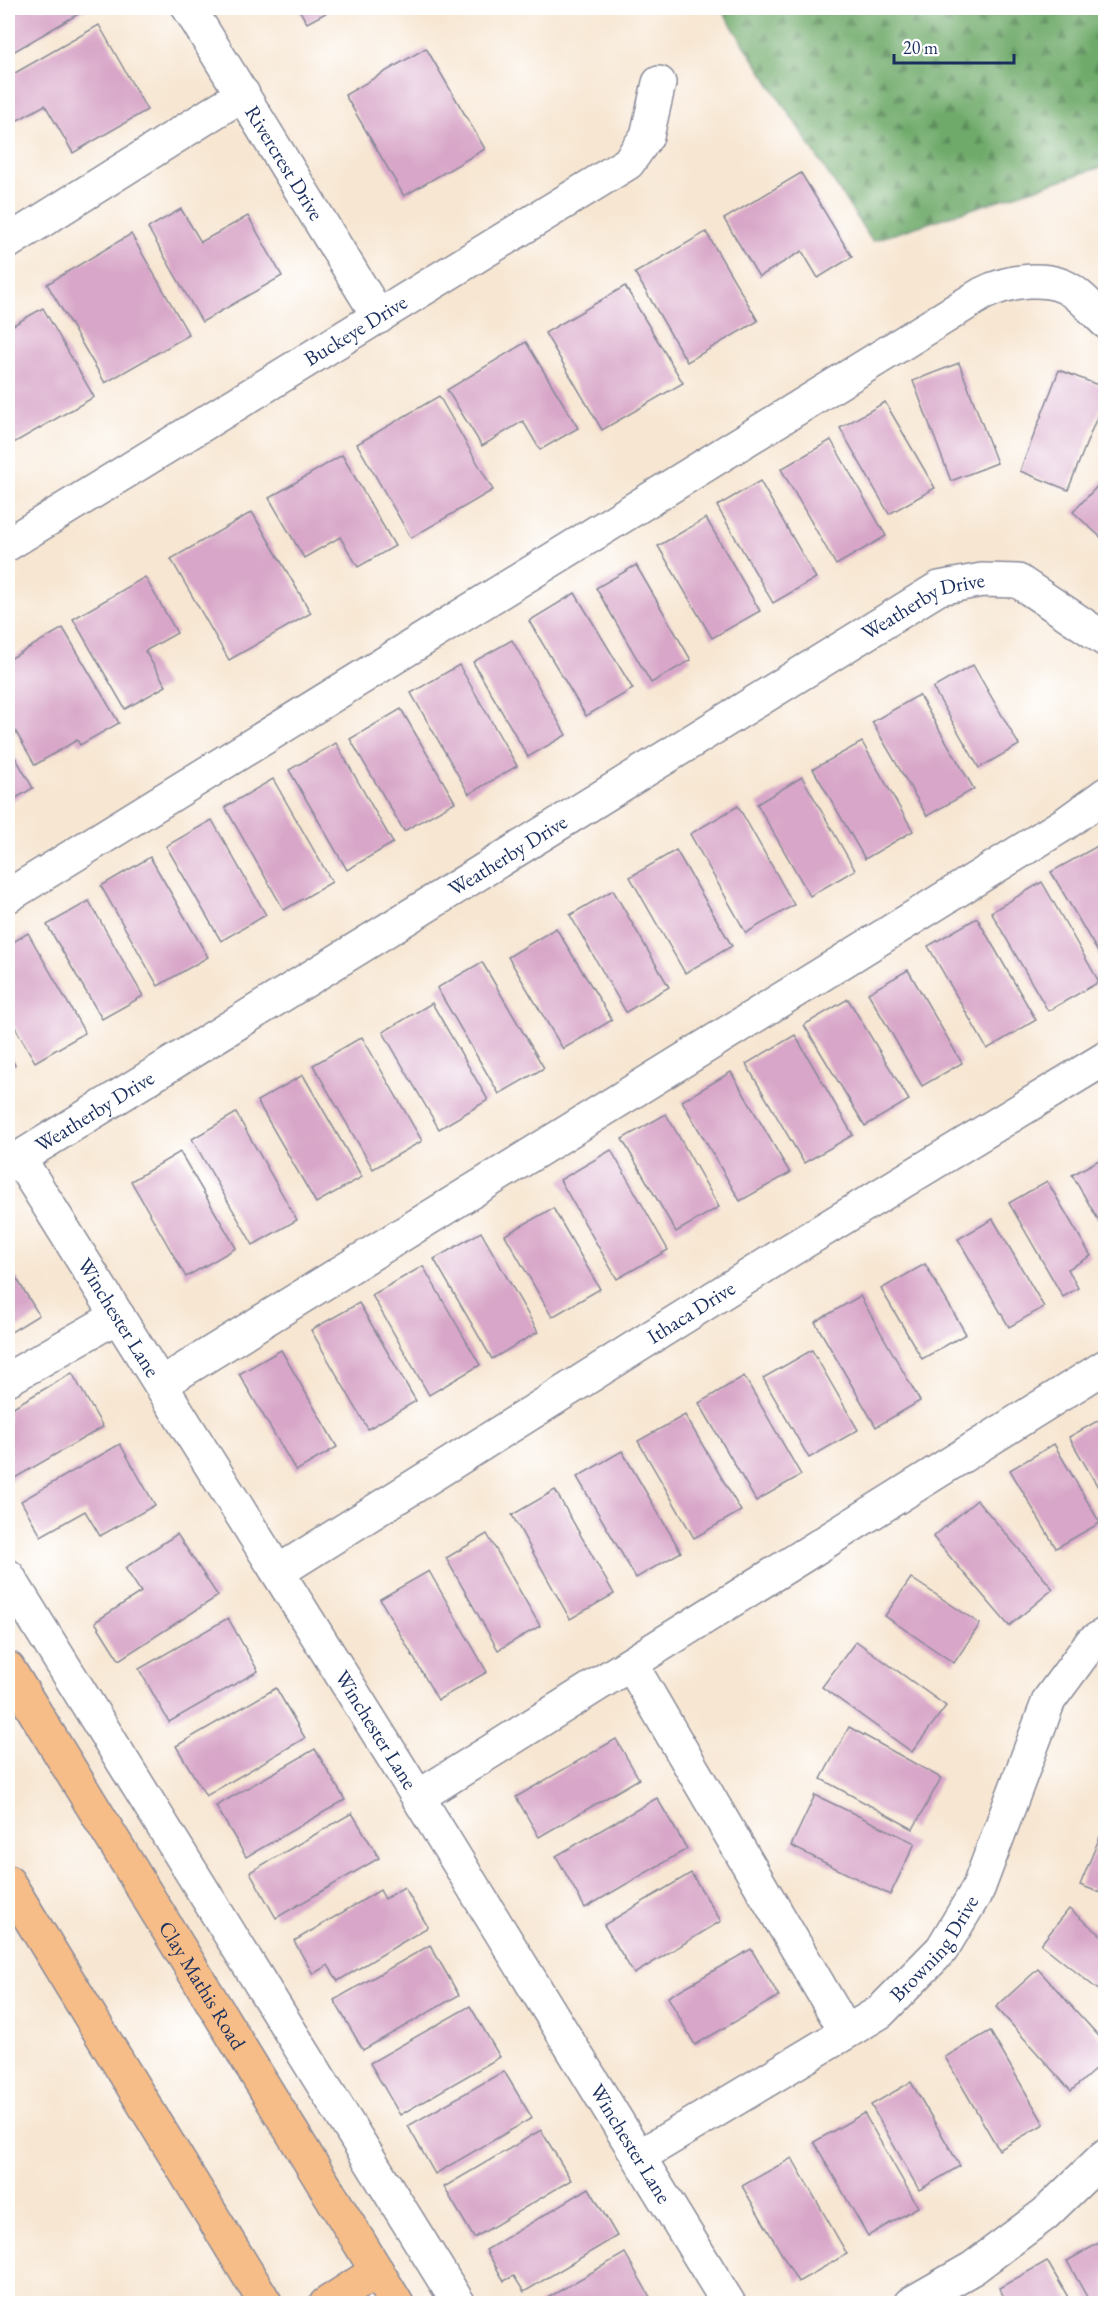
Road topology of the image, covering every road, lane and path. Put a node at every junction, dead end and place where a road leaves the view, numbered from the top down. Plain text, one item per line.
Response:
1 (189, 8) edge
2 (659, 83) dead end
3 (243, 94) junction
4 (12, 227) edge
5 (379, 317) junction
6 (1106, 322) edge
7 (8, 544) edge
8 (1106, 640) edge
9 (1106, 794) edge
10 (8, 896) edge
11 (1106, 1058) edge
12 (13, 1162) edge
13 (118, 1316) junction
14 (1106, 1366) edge
15 (8, 1379) edge
16 (161, 1384) junction
17 (279, 1572) junction
18 (8, 1576) edge
19 (1106, 1634) edge
20 (631, 1664) junction
21 (8, 1668) edge
22 (418, 1797) junction
23 (8, 1882) edge
24 (846, 2032) junction
25 (1106, 2155) edge
26 (640, 2156) junction
27 (377, 2271) junction
28 (266, 2304) edge
29 (326, 2304) edge
30 (397, 2304) edge
31 (459, 2304) edge
32 (729, 2304) edge
33 (910, 2304) edge

1 - 3 street, Rivercrest Drive
2 - 5 street, Buckeye Drive
3 - 4 street
3 - 5 street, Rivercrest Drive
5 - 7 street, Buckeye Drive
6 - 10 street
8 - 12 street, Weatherby Drive
9 - 16 street
11 - 17 street, Ithaca Drive
12 - 13 street, Winchester Lane
13 - 15 street
13 - 16 street, Winchester Lane
14 - 20 street
16 - 17 street, Winchester Lane
17 - 22 street, Winchester Lane
18 - 31 street
19 - 24 street, Browning Drive
20 - 22 street
20 - 24 street
21 - 27 main road, Clay Mathis Road
22 - 26 street, Winchester Lane
23 - 28 main road
24 - 26 street, Browning Drive
25 - 33 street
26 - 32 street, Winchester Lane
27 - 29 main road
27 - 30 main road, Clay Mathis Road

